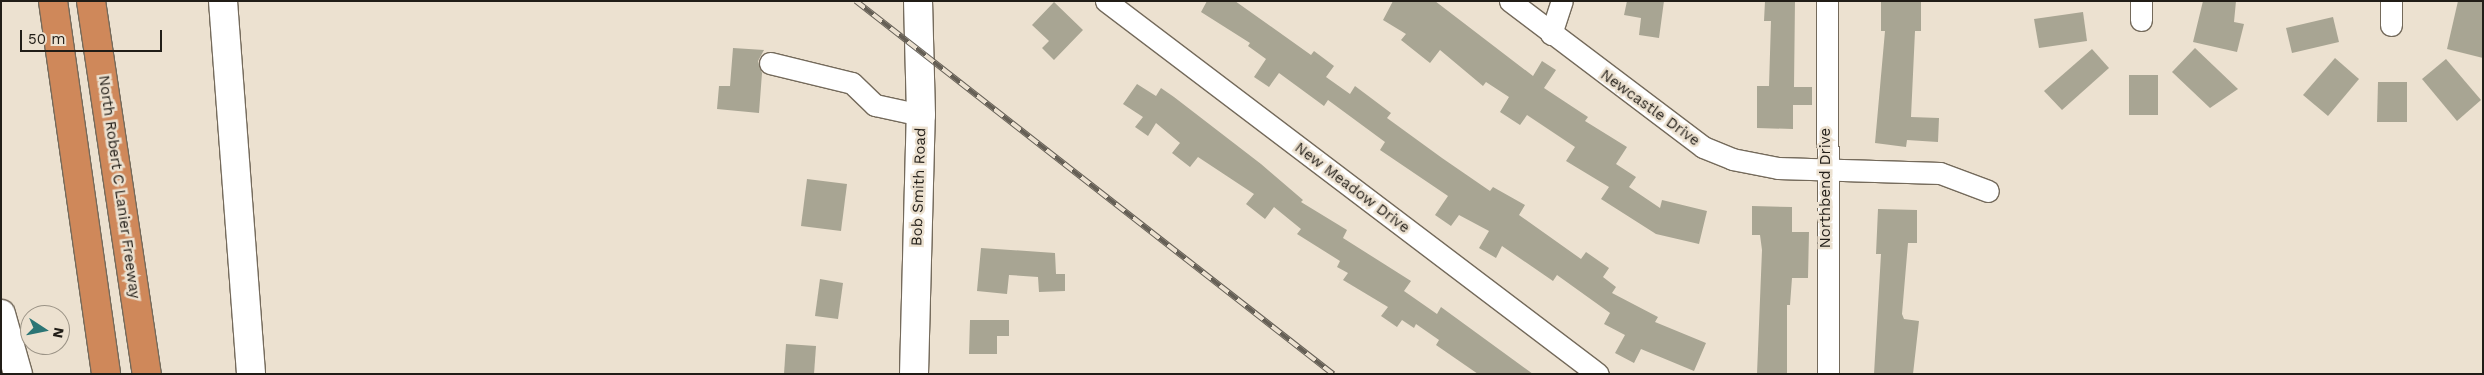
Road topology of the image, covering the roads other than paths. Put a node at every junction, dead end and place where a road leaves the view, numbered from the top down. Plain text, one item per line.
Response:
1 (53, 1) edge
2 (91, 1) edge
3 (223, 1) edge
4 (918, 1) edge
5 (1106, 1) edge
6 (1510, 1) edge
7 (1562, 1) edge
8 (1827, 1) edge
9 (2391, 1) edge
10 (2390, 25) dead end
11 (1551, 34) junction
12 (770, 63) dead end
13 (921, 115) junction
14 (1826, 170) junction
15 (1988, 191) dead end
16 (1, 314) edge
17 (18, 374) edge
18 (106, 374) edge
19 (147, 374) edge
20 (251, 374) edge
21 (914, 374) edge
22 (1598, 374) edge
23 (1828, 374) edge

1 - 18 highway
2 - 19 highway, North Robert C Lanier Freeway
3 - 20 main road
4 - 13 main road, Bob Smith Road
5 - 22 street, New Meadow Drive
6 - 11 street, Newcastle Drive
7 - 11 street
8 - 14 street, Northbend Drive
9 - 10 street
11 - 14 street, Newcastle Drive
12 - 13 street
13 - 21 main road, Bob Smith Road
14 - 15 street, Newcastle Drive
14 - 23 street, Northbend Drive
16 - 17 main road

